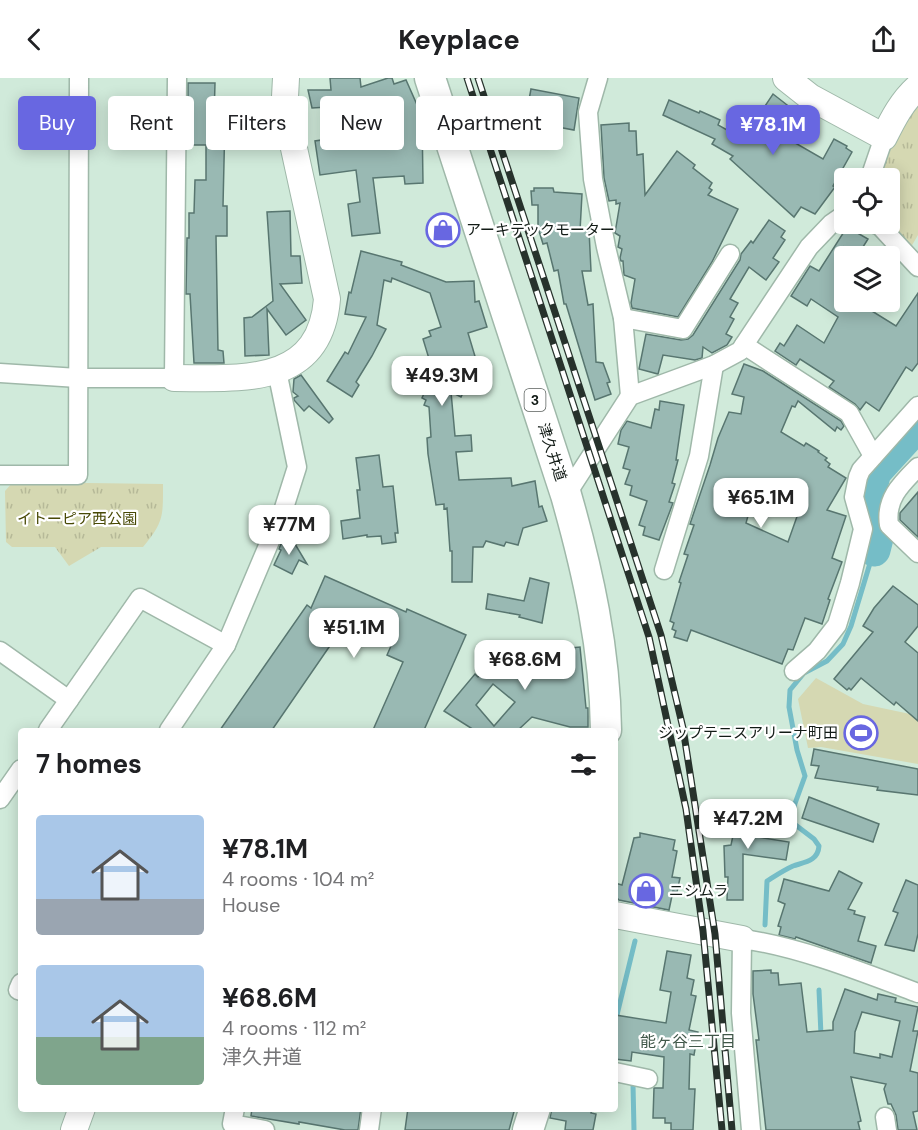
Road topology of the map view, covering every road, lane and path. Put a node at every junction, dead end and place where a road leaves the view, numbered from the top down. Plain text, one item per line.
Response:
1 (79, 78) edge
2 (177, 78) edge
3 (286, 78) edge
4 (429, 78) edge
5 (598, 78) edge
6 (786, 78) edge
7 (918, 87) edge
8 (884, 137) junction
9 (873, 168) edge
10 (834, 222) edge
11 (887, 234) edge
12 (730, 254) dead end
13 (918, 267) edge
14 (623, 318) junction
15 (744, 345) junction
16 (714, 365) junction
17 (277, 371) junction
18 (0, 373) edge
19 (78, 378) junction
20 (174, 378) junction
21 (630, 396) junction
22 (918, 406) edge
23 (873, 456) junction
24 (918, 467) edge
25 (0, 476) edge
26 (566, 495) junction
27 (876, 524) junction
28 (918, 553) edge
29 (664, 570) dead end
30 (225, 645) junction
31 (0, 651) edge
32 (794, 671) dead end
33 (69, 700) junction
34 (49, 728) edge
35 (170, 728) edge
36 (606, 728) edge
37 (18, 773) edge
38 (0, 799) edge
39 (618, 916) edge
40 (742, 939) junction
41 (918, 993) edge
42 (618, 1073) edge
43 (648, 1080) dead end
44 (81, 1112) edge
45 (234, 1112) edge
46 (371, 1112) edge
47 (534, 1112) edge
48 (74, 1130) edge
49 (265, 1130) edge
50 (369, 1130) edge
51 (528, 1130) edge
52 (751, 1130) edge

1 - 19 street
2 - 20 street
3 - 17 street
4 - 26 main road, 津久井道 / 3
5 - 14 street
6 - 8 street
7 - 8 street
8 - 9 street
10 - 15 street
11 - 13 street
12 - 14 street
14 - 21 street
15 - 16 street
15 - 23 street
16 - 21 street
16 - 29 street
17 - 20 street
17 - 30 street
18 - 19 street
19 - 20 street
19 - 25 street
21 - 26 street
22 - 23 street
23 - 27 street
24 - 27 street
26 - 36 main road, 津久井道 / 3
27 - 28 street
27 - 32 street
30 - 33 street
30 - 35 street
31 - 33 street
33 - 34 street
37 - 38 street
39 - 40 street
40 - 41 street
40 - 52 street
42 - 43 street
44 - 48 street
45 - 49 street
46 - 50 street
47 - 51 main road

